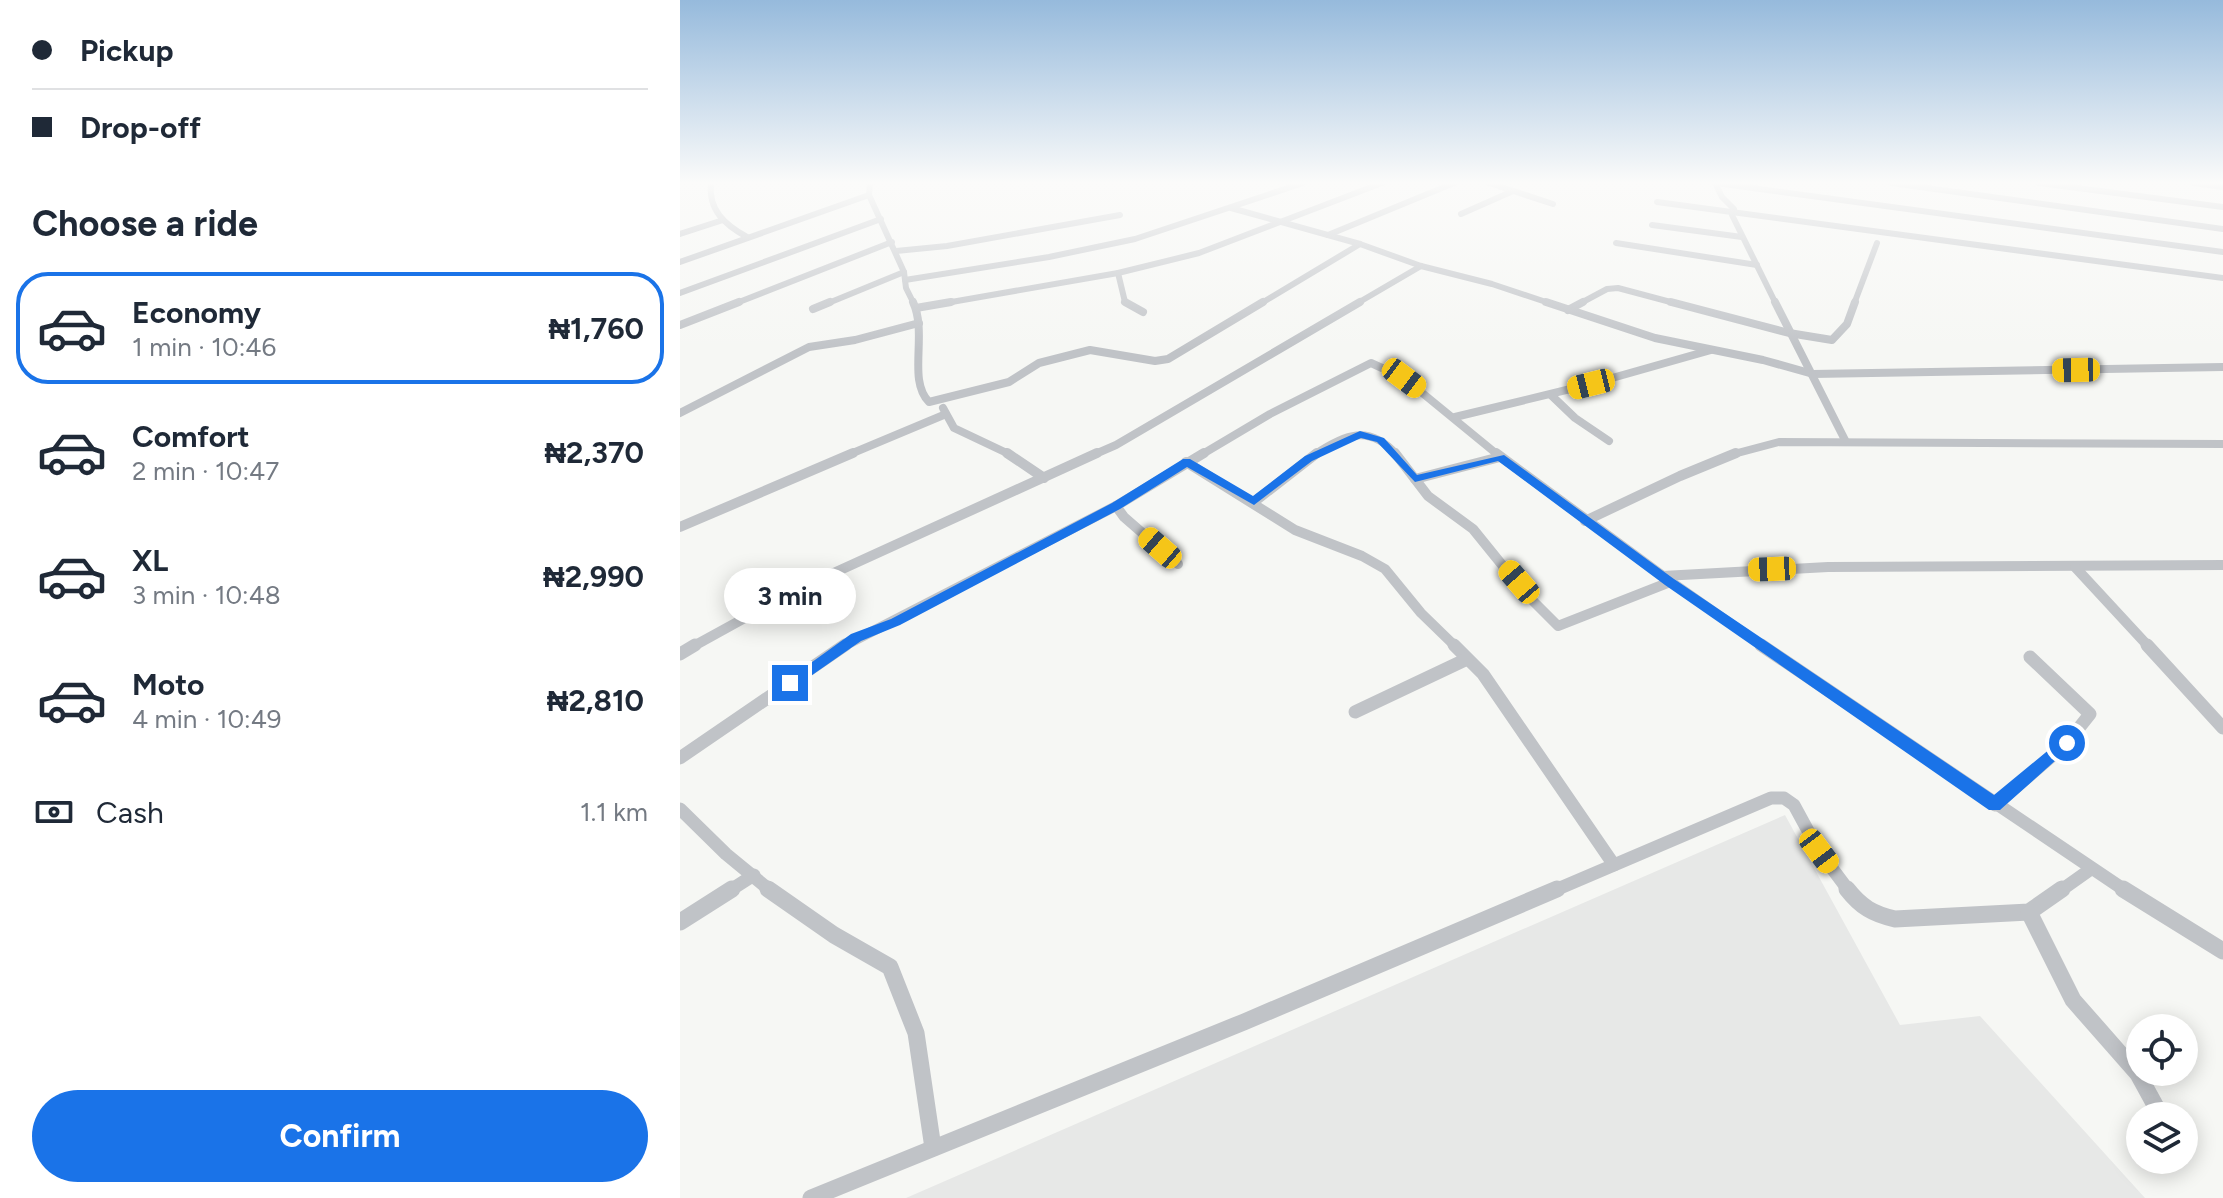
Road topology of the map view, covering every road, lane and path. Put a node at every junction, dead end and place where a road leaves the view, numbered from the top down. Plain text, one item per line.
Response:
1 (742, 239) edge
2 (827, 239) edge
3 (891, 239) edge
4 (987, 239) edge
5 (1132, 239) edge
6 (1235, 239) edge
7 (1342, 239) edge
8 (1743, 239) edge
9 (1933, 239) edge
10 (2127, 239) edge
11 (892, 242) junction
12 (1616, 243) dead end
13 (1877, 243) dead end
14 (1360, 244) junction
15 (896, 251) junction
16 (2223, 252) edge
17 (680, 262) edge
18 (1757, 265) junction
19 (1421, 266) junction
20 (1118, 273) junction
21 (905, 276) junction
22 (2223, 278) edge
23 (680, 293) edge
24 (916, 308) junction
25 (813, 309) dead end
26 (1568, 310) junction
27 (1143, 312) dead end
28 (919, 323) junction
29 (680, 325) edge
30 (1789, 333) junction
31 (1712, 350) junction
32 (2223, 367) edge
33 (1813, 374) junction
34 (1551, 395) junction
35 (940, 400) junction
36 (680, 413) edge
37 (946, 414) junction
38 (1455, 417) junction
39 (1845, 440) junction
40 (1609, 441) dead end
41 (2223, 444) edge
42 (1500, 457) junction
43 (1186, 462) junction
44 (1044, 478) junction
45 (1415, 479) junction
46 (1254, 502) junction
47 (1116, 506) junction
48 (1585, 521) junction
49 (680, 527) edge
50 (1178, 564) dead end
51 (2223, 565) edge
52 (2075, 567) junction
53 (1666, 579) junction
54 (680, 654) edge
55 (2030, 657) dead end
56 (1467, 659) junction
57 (1355, 712) dead end
58 (2223, 728) edge
59 (680, 758) edge
60 (1995, 805) junction
61 (680, 809) edge
62 (1614, 865) junction
63 (2091, 869) junction
64 (754, 875) junction
65 (2029, 912) junction
66 (680, 922) edge
67 (2223, 950) edge
68 (2153, 1102) edge
69 (933, 1148) junction
70 (811, 1198) edge

1 - 17 street
2 - 23 street
3 - 11 street
4 - 15 street
5 - 21 street
6 - 20 street
7 - 14 street
8 - 18 street
9 - 22 street
10 - 16 street
11 - 15 street
11 - 29 street
12 - 18 street
13 - 30 street
14 - 19 street
14 - 35 street
15 - 21 street
18 - 30 street
19 - 26 street
19 - 44 street
20 - 24 street
20 - 27 street
21 - 24 street
21 - 25 street
24 - 28 street
26 - 30 street
26 - 31 street
28 - 35 street
28 - 36 street
30 - 33 street
31 - 33 street
31 - 34 street
32 - 33 street
33 - 39 street
34 - 38 street
34 - 40 street
35 - 37 street
37 - 44 street
37 - 49 street
38 - 42 street
38 - 43 street
39 - 41 street
39 - 48 street
42 - 45 street
42 - 48 street
43 - 46 street
43 - 47 street
44 - 54 street
45 - 46 street
45 - 53 street
46 - 56 street
47 - 50 street
47 - 59 street
48 - 53 street
51 - 52 street
52 - 53 street
52 - 58 street
53 - 60 street
55 - 60 street
56 - 57 street
56 - 62 street
60 - 63 street
61 - 64 street
62 - 65 street
62 - 69 street
63 - 65 street
63 - 67 street
64 - 66 street
64 - 69 street
65 - 68 street
69 - 70 street

